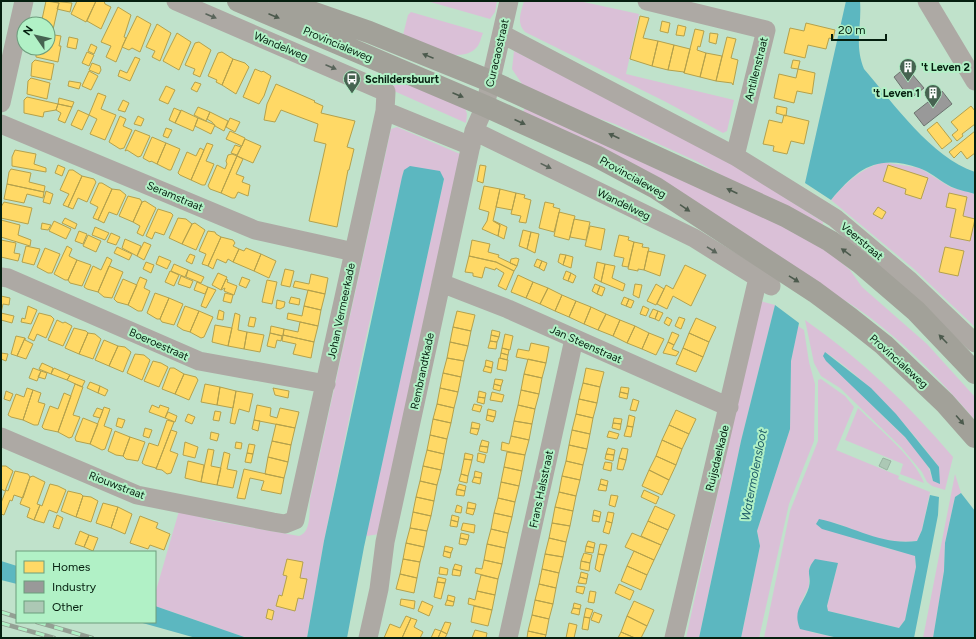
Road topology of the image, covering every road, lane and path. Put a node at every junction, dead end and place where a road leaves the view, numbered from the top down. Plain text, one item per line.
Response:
1 (24, 1) edge
2 (176, 1) edge
3 (238, 1) edge
4 (280, 1) edge
5 (509, 1) edge
6 (647, 1) edge
7 (927, 1) edge
8 (502, 34) junction
9 (5, 63) edge
10 (972, 77) edge
11 (490, 81) junction
12 (386, 92) joint
13 (1, 103) edge
14 (485, 106) junction
15 (385, 111) junction
16 (1, 124) edge
17 (472, 138) junction
18 (735, 156) junction
19 (354, 252) junction
20 (1, 277) edge
21 (764, 282) joint
22 (441, 283) junction
23 (574, 339) junction
24 (975, 343) edge
25 (975, 373) edge
26 (326, 384) junction
27 (729, 407) junction
28 (1, 437) edge
29 (975, 437) edge
30 (285, 524) joint
31 (368, 638) edge
32 (508, 638) edge
33 (674, 638) edge

1 - 9 street
2 -> 12 street, Wandelweg
3 -> 14 main road, Provincialeweg
11 -> 4 main road, Provincialeweg
5 - 8 street, Curacaostraat
6 - 18 street, Antillenstraat
7 - 10 street
8 - 11 street, Curacaostraat
8 - 18 street
9 - 13 street
11 - 14 street, Curacaostraat
25 -> 11 main road, Provincialeweg
12 - 15 street, Johan Vermeerkade
14 - 17 street, Rembrandtkade
14 -> 29 main road, Provincialeweg
15 - 17 street, Wandelweg
15 - 19 street, Johan Vermeerkade
16 - 19 street, Seramstraat
17 -> 21 street, Wandelweg
17 - 22 street, Rembrandtkade
18 - 24 street, Veerstraat
19 - 26 street, Johan Vermeerkade
20 - 26 street, Boeroestraat
21 - 27 street, Ruijsdaelkade
22 - 23 street, Jan Steenstraat
22 - 31 street, Rembrandtkade
23 - 27 street, Jan Steenstraat
23 - 32 street, Frans Halsstraat
26 - 30 street, Johan Vermeerkade
27 - 33 street, Ruijsdaelkade
28 - 30 street, Riouwstraat

